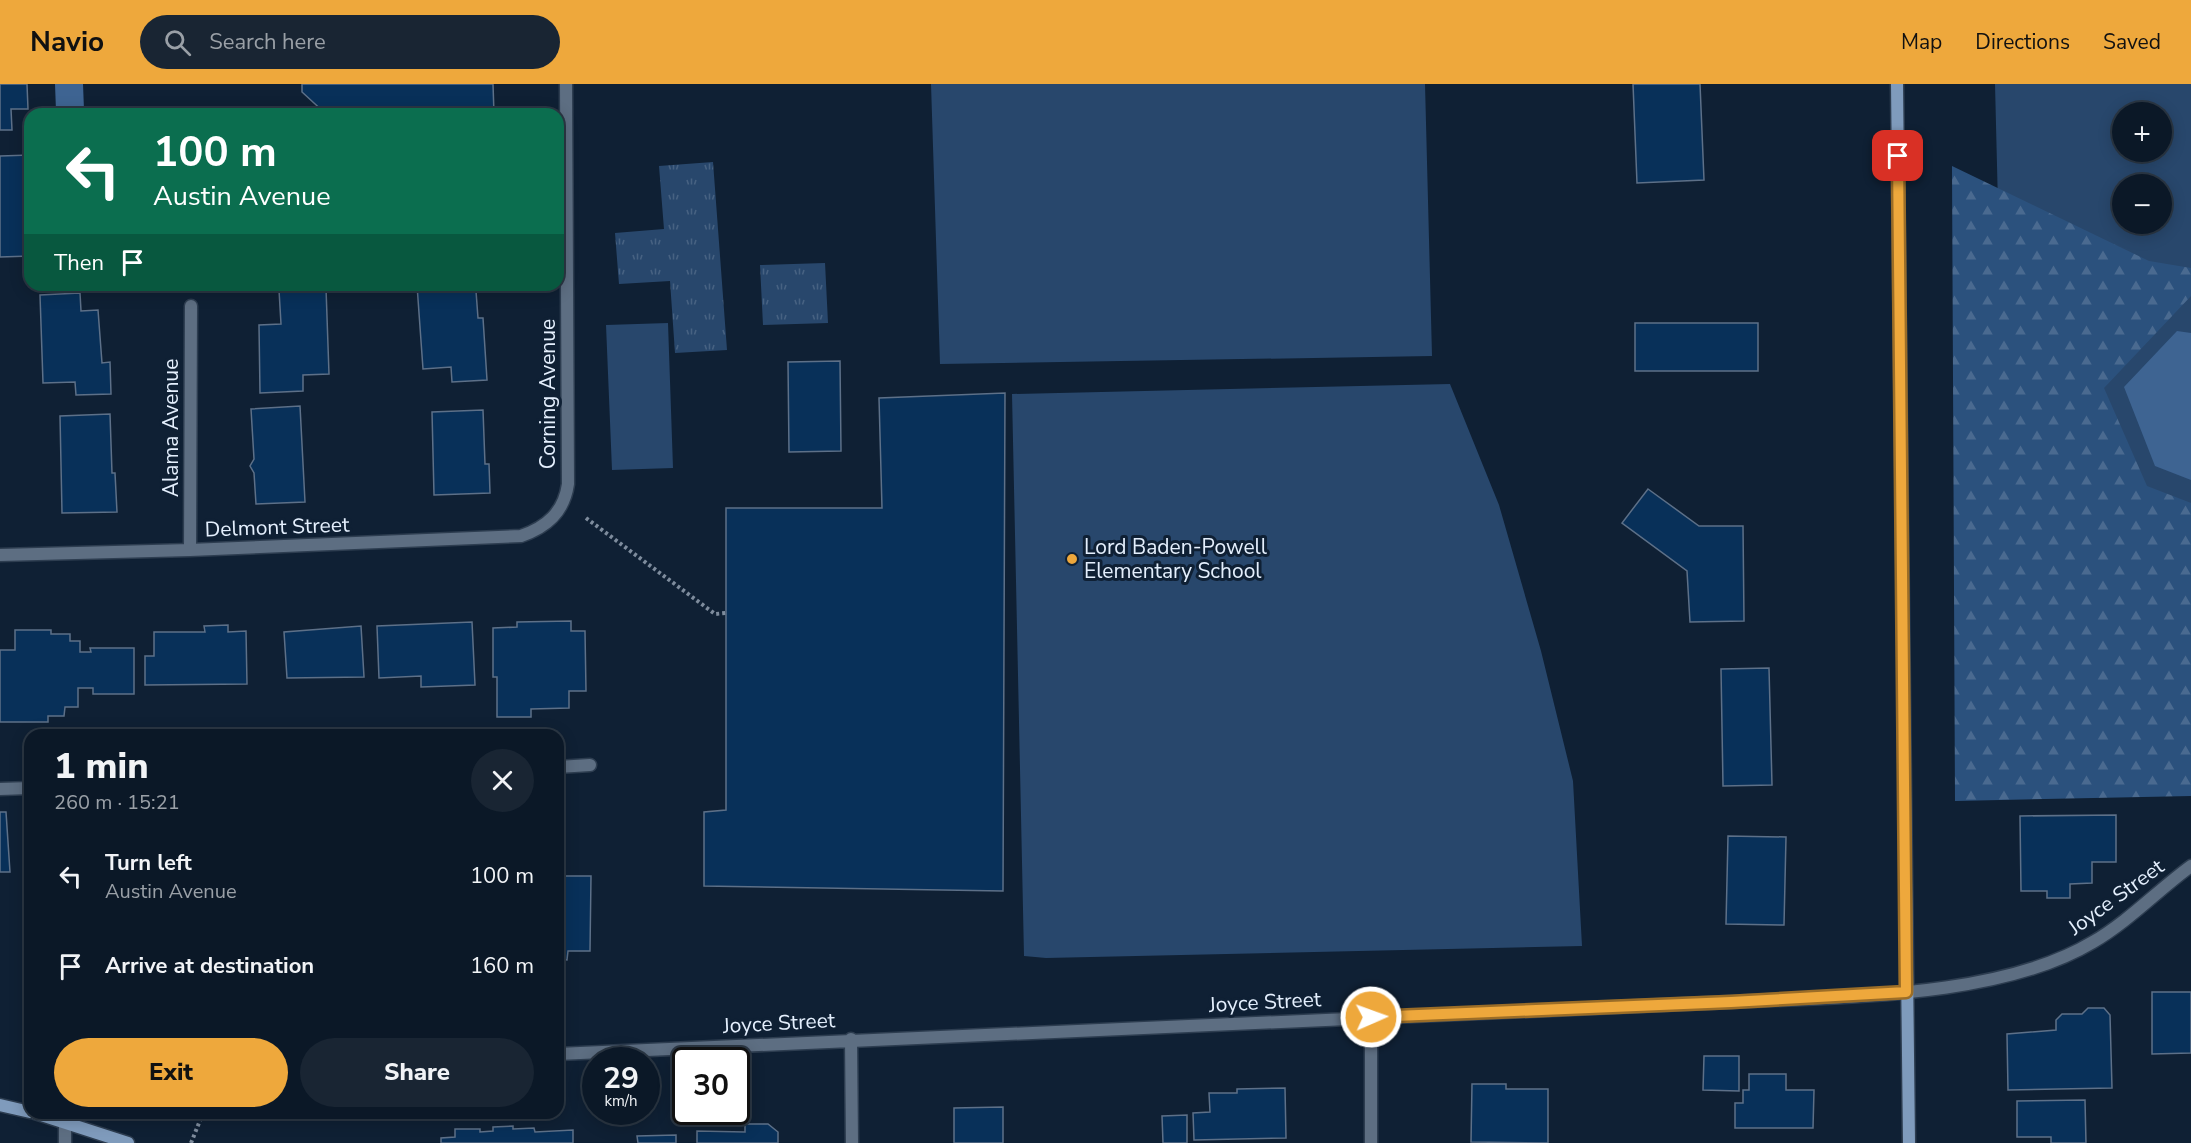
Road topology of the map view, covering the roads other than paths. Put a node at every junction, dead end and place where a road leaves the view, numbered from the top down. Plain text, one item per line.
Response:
1 (566, 84) edge
2 (1897, 84) edge
3 (191, 306) dead end
4 (551, 520) joint
5 (190, 550) junction
6 (0, 555) edge
7 (590, 765) dead end
8 (564, 767) edge
9 (24, 788) edge
10 (0, 789) edge
11 (2191, 866) edge
12 (1906, 992) junction
13 (1371, 1017) junction
14 (851, 1039) junction
15 (564, 1054) edge
16 (0, 1106) edge
17 (24, 1111) edge
18 (58, 1119) edge
19 (65, 1121) junction
20 (65, 1143) edge
21 (128, 1143) edge
22 (852, 1143) edge
23 (1371, 1143) edge
24 (1910, 1143) edge

1 - 4 street, Corning Avenue
2 - 12 main road
3 - 5 street, Alama Avenue
4 - 5 street, Delmont Street
5 - 6 street, Delmont Street
7 - 8 street
9 - 10 street
11 - 12 street, Joyce Street
12 - 13 street, Joyce Street
12 - 24 main road
13 - 14 street, Joyce Street
13 - 23 street
14 - 15 street, Joyce Street
14 - 22 street
16 - 17 main road
18 - 19 main road
19 - 20 street
19 - 21 main road

